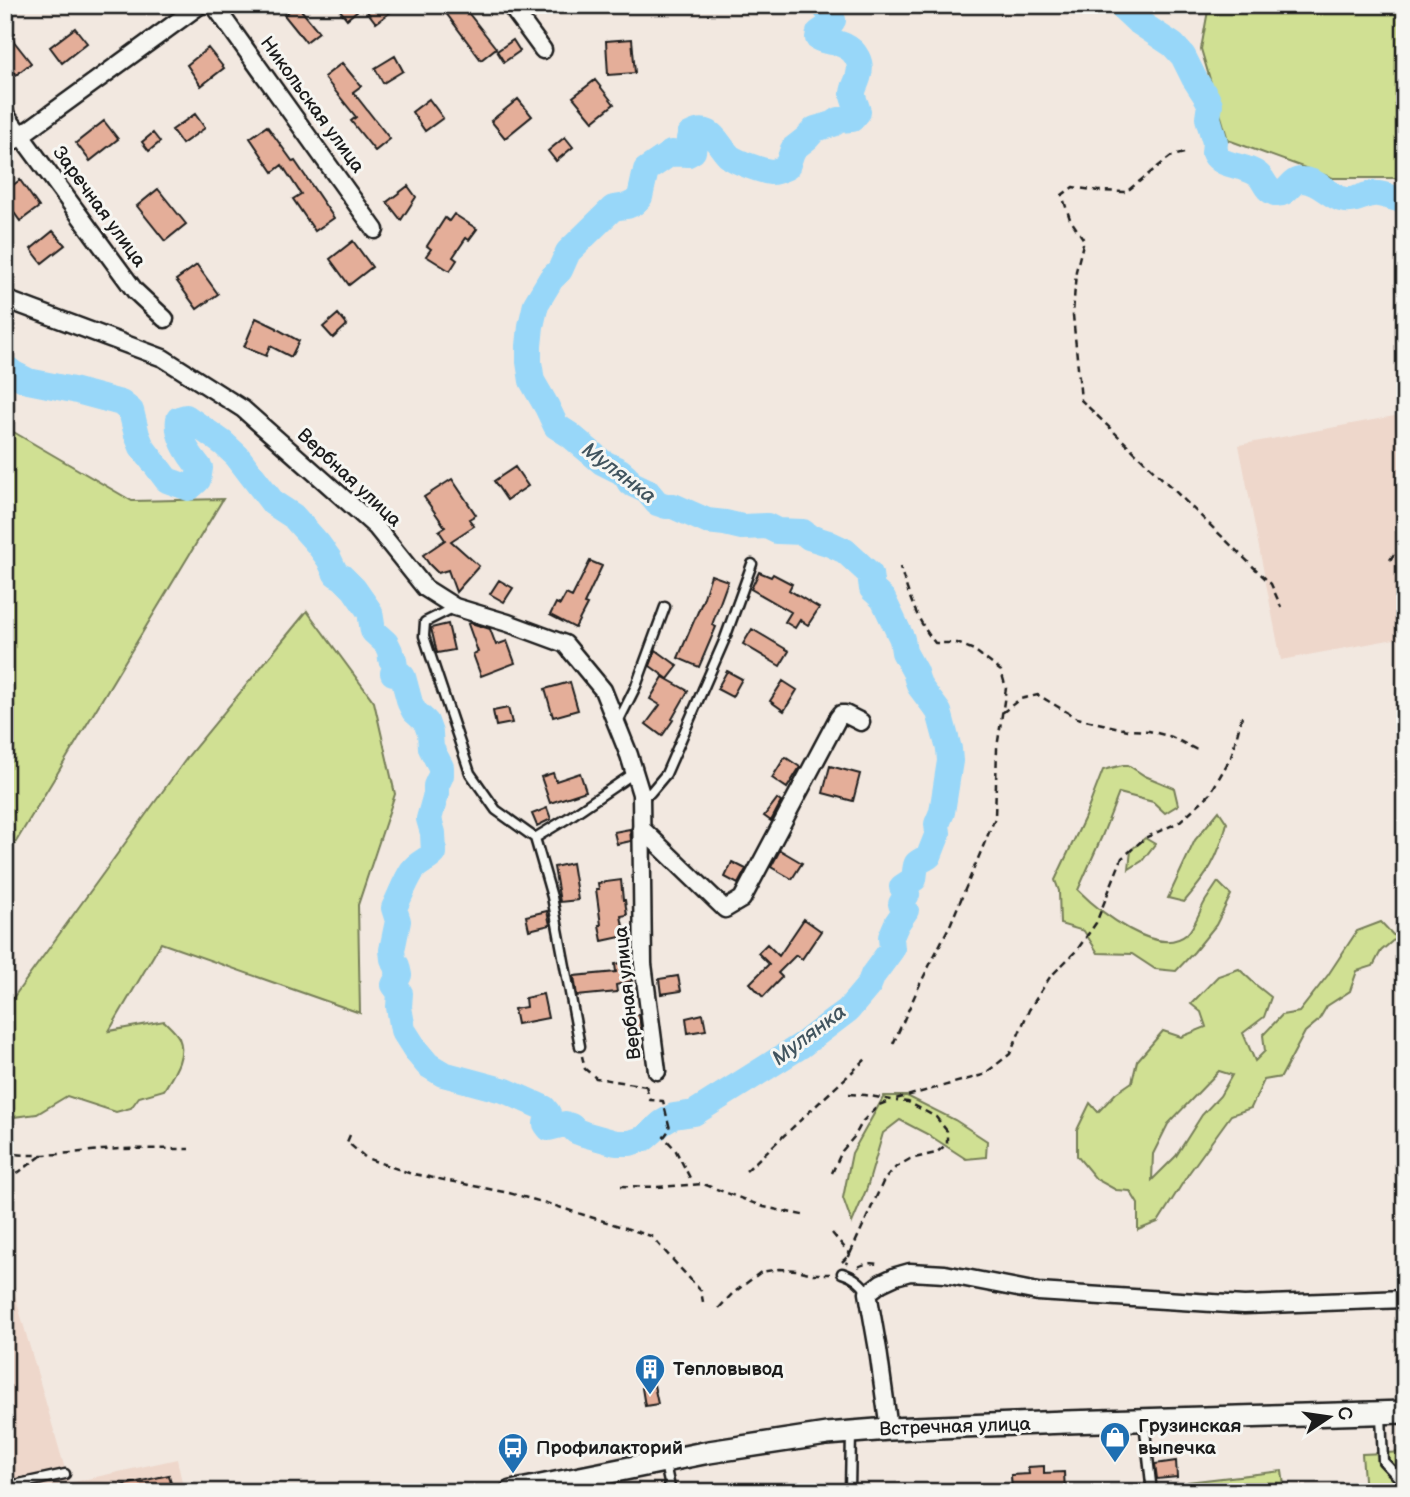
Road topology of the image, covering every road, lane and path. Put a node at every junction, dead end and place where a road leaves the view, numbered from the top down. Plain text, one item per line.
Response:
1 (200, 5) edge
2 (214, 5) edge
3 (509, 5) edge
4 (543, 50) dead end
5 (5, 114) edge
6 (22, 136) junction
7 (5, 147) edge
8 (1184, 153) dead end
9 (375, 230) dead end
10 (5, 299) edge
11 (165, 319) dead end
12 (1405, 538) edge
13 (1390, 559) dead end
14 (752, 564) dead end
15 (900, 567) dead end
16 (455, 607) junction
17 (665, 607) dead end
18 (1281, 607) dead end
19 (1002, 713) junction
20 (1242, 716) dead end
21 (861, 722) dead end
22 (617, 724) junction
23 (1199, 751) dead end
24 (634, 773) junction
25 (640, 794) junction
26 (641, 828) junction
27 (535, 838) junction
28 (893, 1044) dead end
29 (580, 1046) joint
30 (867, 1058) dead end
31 (657, 1071) dead end
32 (849, 1094) dead end
33 (892, 1100) junction
34 (350, 1135) dead end
35 (189, 1149) dead end
36 (5, 1152) edge
37 (44, 1154) junction
38 (746, 1171) dead end
39 (832, 1173) dead end
40 (5, 1178) edge
41 (690, 1178) dead end
42 (621, 1186) dead end
43 (807, 1216) dead end
44 (832, 1233) dead end
45 (850, 1254) junction
46 (839, 1270) junction
47 (830, 1273) dead end
48 (868, 1293) junction
49 (1405, 1299) edge
50 (703, 1302) dead end
51 (719, 1308) dead end
52 (1381, 1412) junction
53 (1405, 1412) edge
54 (1144, 1419) junction
55 (889, 1429) junction
56 (851, 1432) junction
57 (664, 1461) junction
58 (65, 1474) dead end
59 (5, 1487) edge
60 (1405, 1488) edge
61 (511, 1492) edge
62 (671, 1492) edge
63 (850, 1492) edge
64 (1152, 1492) edge

1 - 6 street
2 - 9 street, Никольская улица
3 - 4 street
5 - 6 street, Заречная улица
6 - 7 street
6 - 11 street, Заречная улица
8 - 18 path
10 - 16 street, Вербная улица
12 - 13 path
14 - 25 lane
15 - 19 path
16 - 22 street, Вербная улица
16 - 27 lane
17 - 22 lane
19 - 23 path
19 - 28 path
20 - 33 path
21 - 26 street
22 - 24 street, Вербная улица
24 - 25 street, Вербная улица
24 - 27 lane
25 - 26 street, Вербная улица
26 - 31 street, Вербная улица
27 - 29 lane
29 - 41 path
30 - 38 path
32 - 33 path
33 - 39 path
33 - 45 path
34 - 50 path
35 - 37 path
36 - 37 path
37 - 40 path
42 - 43 path
44 - 45 path
45 - 46 path
45 - 46 path
46 - 48 lane
47 - 51 path
48 - 49 street
48 - 55 street
52 - 53 main road, Встречная улица
52 - 54 main road, Встречная улица
52 - 60 lane
54 - 55 main road, Встречная улица
54 - 64 lane
55 - 56 main road, Встречная улица
56 - 57 main road, Встречная улица
56 - 63 lane
57 - 61 main road, Встречная улица
57 - 62 lane
58 - 59 lane

